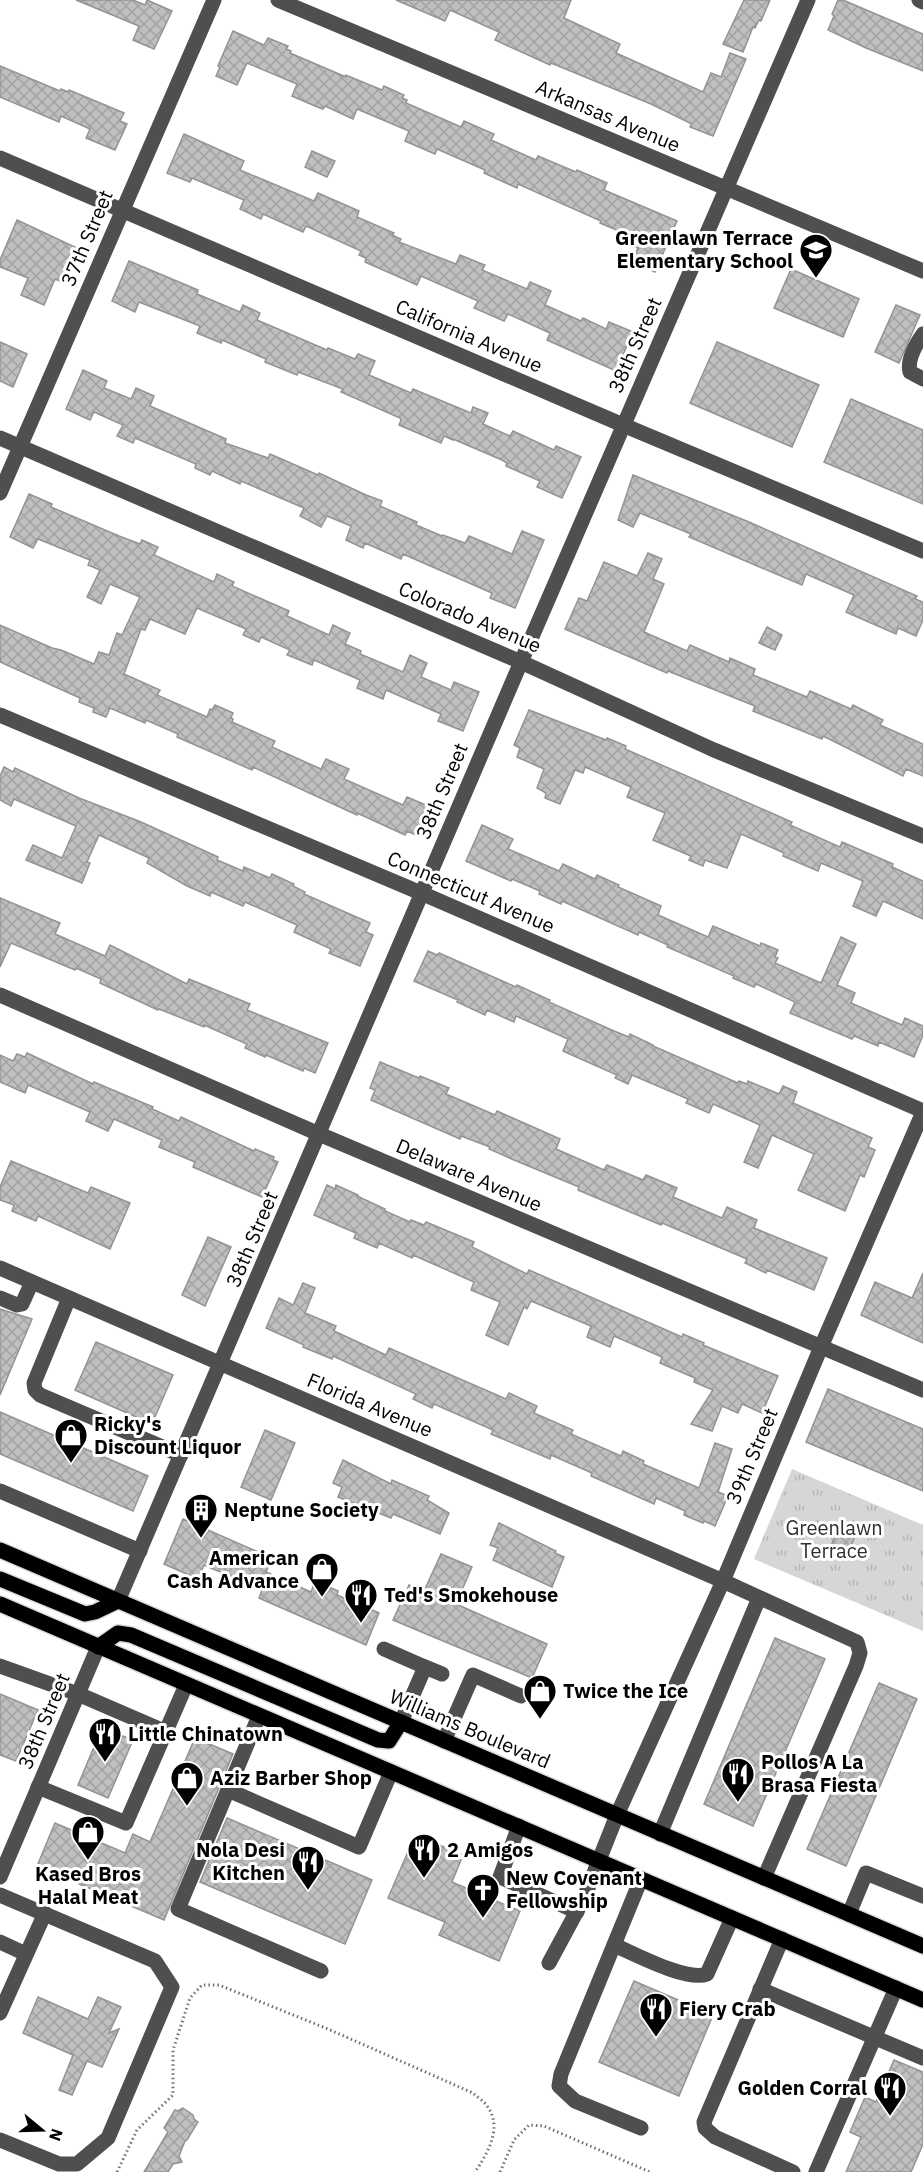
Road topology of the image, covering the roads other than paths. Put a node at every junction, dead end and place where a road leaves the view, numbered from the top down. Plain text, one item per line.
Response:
1 (214, 0) edge
2 (278, 0) edge
3 (808, 0) edge
4 (919, 0) edge
5 (923, 2) edge
6 (0, 158) edge
7 (726, 189) junction
8 (122, 210) junction
9 (923, 271) edge
10 (923, 334) edge
11 (923, 379) edge
12 (623, 425) junction
13 (0, 438) edge
14 (20, 446) junction
15 (0, 493) edge
16 (923, 551) edge
17 (521, 662) junction
18 (0, 715) edge
19 (923, 836) edge
20 (421, 893) junction
21 (0, 995) edge
22 (923, 1112) edge
23 (319, 1134) junction
24 (1, 1272) edge
25 (32, 1282) junction
26 (0, 1298) edge
27 (69, 1298) junction
28 (821, 1347) junction
29 (221, 1364) junction
30 (923, 1390) edge
31 (181, 1455) junction
32 (0, 1491) edge
33 (0, 1550) edge
34 (140, 1551) junction
35 (0, 1579) edge
36 (723, 1581) junction
37 (759, 1598) junction
38 (118, 1601) junction
39 (0, 1604) edge
40 (98, 1647) junction
41 (384, 1649) dead end
42 (0, 1666) edge
43 (425, 1667) junction
44 (442, 1674) dead end
45 (186, 1684) junction
46 (78, 1694) junction
47 (521, 1696) dead end
48 (259, 1716) junction
49 (401, 1722) junction
50 (166, 1732) junction
51 (444, 1741) junction
52 (391, 1772) junction
53 (38, 1787) junction
54 (228, 1790) junction
55 (616, 1815) junction
56 (519, 1826) junction
57 (660, 1834) junction
58 (597, 1860) junction
59 (0, 1877) edge
60 (764, 1878) junction
61 (641, 1879) junction
62 (922, 1894) edge
63 (0, 1895) edge
64 (577, 1912) junction
65 (45, 1913) junction
66 (849, 1914) junction
67 (732, 1918) junction
68 (782, 1939) junction
69 (0, 1942) edge
70 (614, 1945) junction
71 (923, 1946) edge
72 (26, 1954) junction
73 (549, 1963) dead end
74 (321, 1971) dead end
75 (896, 1988) junction
76 (760, 1989) junction
77 (923, 2000) edge
78 (0, 2013) edge
79 (874, 2037) junction
80 (923, 2058) edge
81 (641, 2128) dead end
82 (0, 2140) edge
83 (793, 2172) edge
84 (816, 2172) edge

1 - 8 street, 37th Street
2 - 7 street, Arkansas Avenue
3 - 7 street, 38th Street
4 - 5 street
6 - 8 street, California Avenue
7 - 9 street, Arkansas Avenue
7 - 12 street, 38th Street
8 - 12 street, California Avenue
8 - 14 street, 37th Street
10 - 11 street
12 - 16 street, California Avenue
12 - 17 street, 38th Street
13 - 14 street, Colorado Avenue
14 - 15 street, 37th Street
14 - 17 street, Colorado Avenue
17 - 19 street, Colorado Avenue
17 - 20 street, 38th Street
18 - 20 street, Connecticut Avenue
20 - 22 street, Connecticut Avenue
20 - 23 street, 38th Street
21 - 23 street, Delaware Avenue
22 - 28 street, 39th Street
23 - 28 street, Delaware Avenue
23 - 29 street, 38th Street
24 - 25 street, Florida Avenue
25 - 26 street
25 - 27 street, Florida Avenue
27 - 29 street, Florida Avenue
27 - 31 street
28 - 30 street, Delaware Avenue
28 - 36 street, 39th Street
29 - 31 street, 38th Street
29 - 36 street, Florida Avenue
31 - 34 street, 38th Street
32 - 34 street
33 - 38 main road, Williams Boulevard
34 - 38 street, 38th Street
35 - 38 main road
36 - 37 street, Florida Avenue
36 - 55 street, 39th Street
37 - 57 street
37 - 60 street, Florida Avenue
38 - 49 main road, Williams Boulevard
39 - 40 main road
40 - 45 main road
40 - 46 street, 38th Street
40 - 49 main road
41 - 43 street
42 - 46 street
43 - 44 street
43 - 49 street
45 - 48 main road
45 - 50 street
46 - 50 street
46 - 53 street, 38th Street
47 - 51 street
48 - 52 main road
48 - 54 street
49 - 51 main road, Williams Boulevard
50 - 53 street
51 - 55 main road, Williams Boulevard
52 - 54 street
52 - 56 main road
53 - 59 street, 38th Street
54 - 74 street
55 - 57 main road, Williams Boulevard
55 - 58 street, 39th Street
56 - 58 main road
56 - 64 street
57 - 60 main road, Williams Boulevard
58 - 61 main road
58 - 64 street, 39th Street
60 - 66 main road, Williams Boulevard
61 - 67 main road
61 - 70 street
62 - 66 street
63 - 65 street
64 - 73 street, 39th Street
65 - 72 street
65 - 82 street
66 - 71 main road, Williams Boulevard
67 - 68 main road
67 - 70 street
68 - 75 main road
68 - 76 street
69 - 72 street
70 - 81 street
72 - 78 street
75 - 77 main road
75 - 79 street
76 - 79 street
76 - 83 street
79 - 80 street
79 - 84 street

